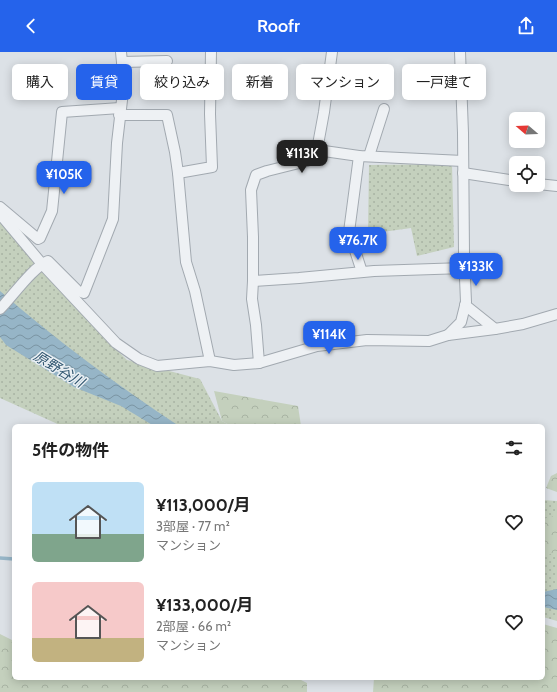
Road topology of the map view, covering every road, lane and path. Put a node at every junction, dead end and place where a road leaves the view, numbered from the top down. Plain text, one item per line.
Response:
1 (211, 52) edge
2 (332, 52) edge
3 (460, 52) edge
4 (122, 57) edge
5 (167, 61) dead end
6 (384, 109) dead end
7 (120, 111) junction
8 (317, 150) junction
9 (364, 156) junction
10 (463, 161) junction
11 (463, 173) junction
12 (178, 174) junction
13 (509, 180) edge
14 (545, 185) edge
15 (557, 186) edge
16 (0, 207) edge
17 (0, 214) edge
18 (42, 264) junction
19 (464, 268) junction
20 (362, 272) junction
21 (253, 281) junction
22 (465, 305) junction
23 (0, 310) edge
24 (557, 314) edge
25 (495, 329) junction
26 (448, 335) junction
27 (210, 361) junction
28 (259, 363) junction

1 - 12 street
2 - 8 street
3 - 10 street
4 - 5 street
4 - 7 street
6 - 9 street
7 - 12 street
7 - 16 street
7 - 18 street
8 - 9 street
8 - 21 street
9 - 10 street
9 - 20 street
10 - 11 street
11 - 13 street
11 - 19 street
12 - 27 street
14 - 15 street
17 - 18 street
18 - 23 street
18 - 27 street
19 - 20 street
19 - 22 street
20 - 21 street
21 - 28 street
22 - 25 street
22 - 26 street
24 - 25 street
25 - 26 street
26 - 28 street
27 - 28 street

